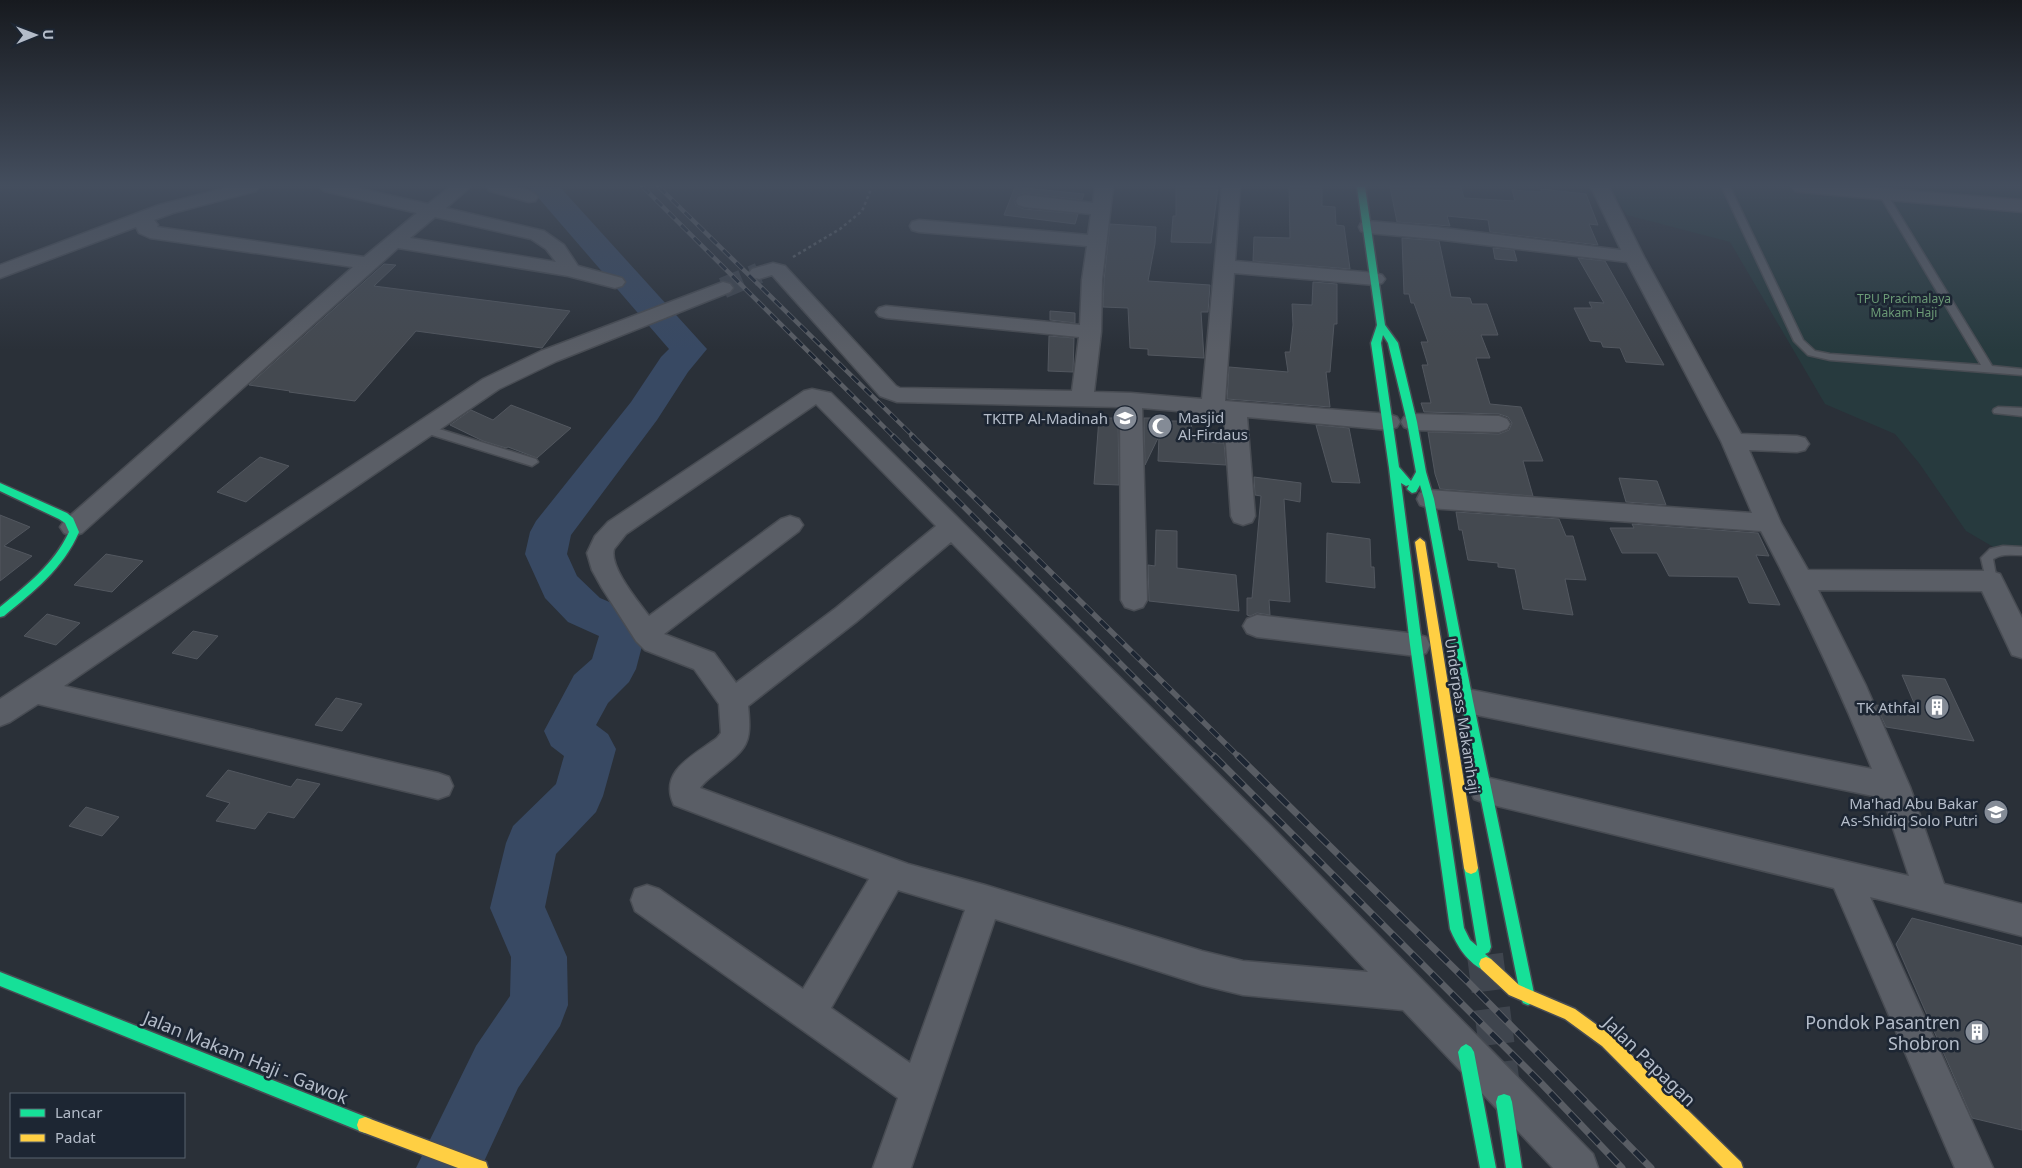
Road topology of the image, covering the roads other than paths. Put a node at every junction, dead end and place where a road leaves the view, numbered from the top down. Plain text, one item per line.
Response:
1 (392, 241) edge
2 (1096, 241) edge
3 (79, 242) edge
4 (217, 242) edge
5 (395, 242) edge
6 (549, 242) edge
7 (1226, 242) edge
8 (1370, 242) edge
9 (1506, 242) edge
10 (1626, 242) edge
11 (1752, 242) edge
12 (1912, 242) edge
13 (1634, 257) junction
14 (368, 263) junction
15 (1224, 266) junction
16 (569, 270) junction
17 (766, 271) tunnel mouth
18 (0, 272) edge
19 (1375, 279) junction
20 (615, 282) dead end
21 (723, 288) tunnel mouth
22 (664, 311) joint
23 (886, 312) dead end
24 (631, 324) joint
25 (1381, 325) junction
26 (1090, 332) junction
27 (1990, 369) junction
28 (2022, 372) edge
29 (1082, 399) junction
30 (1131, 400) junction
31 (1224, 407) junction
32 (1998, 411) dead end
33 (2022, 412) edge
34 (1388, 422) junction
35 (1412, 422) junction
36 (1499, 424) dead end
37 (423, 428) junction
38 (1733, 441) junction
39 (1797, 444) dead end
40 (532, 462) dead end
41 (1394, 468) junction
42 (1421, 472) junction
43 (0, 487) edge
44 (1418, 496) junction
45 (1243, 516) dead end
46 (1769, 522) junction
47 (790, 525) dead end
48 (953, 526) junction
49 (73, 527) junction
50 (1418, 528) dead end
51 (2022, 551) edge
52 (1800, 580) junction
53 (1991, 581) junction
54 (1134, 600) dead end
55 (0, 613) edge
56 (1258, 626) dead end
57 (646, 633) junction
58 (1416, 645) junction
59 (2022, 646) edge
60 (34, 691) junction
61 (1467, 700) junction
62 (733, 701) junction
63 (0, 714) edge
64 (438, 786) dead end
65 (1895, 787) junction
66 (1486, 790) junction
67 (891, 872) junction
68 (1844, 877) junction
69 (1932, 896) junction
70 (647, 900) dead end
71 (986, 900) junction
72 (2022, 920) edge
73 (1484, 947) tunnel mouth
74 (0, 979) edge
75 (1410, 993) junction
76 (1528, 998) junction
77 (809, 1012) junction
78 (1466, 1052) junction
79 (919, 1091) junction
80 (1504, 1102) tunnel mouth
81 (1553, 1152) edge
82 (480, 1168) edge
83 (892, 1168) edge
84 (1488, 1168) edge
85 (1514, 1168) edge
86 (1579, 1168) edge
87 (1735, 1168) edge
88 (1974, 1168) edge

1 - 14 street
2 - 26 street
3 - 18 street
4 - 14 street
5 - 16 street
6 - 16 street
7 - 15 street
8 - 19 street
9 - 13 street
10 - 13 street
11 - 27 lane
12 - 27 lane
13 - 38 street
14 - 49 street
15 - 19 street
15 - 31 street
16 - 20 street
17 - 29 street
19 - 25 street
21 - 22 street
22 - 24 street
23 - 26 street
24 - 37 street
25 - 34 street, Jalan Papagan
25 - 35 street
26 - 29 street
27 - 28 lane
29 - 30 street
30 - 31 street
30 - 54 street
31 - 34 street
31 - 45 street
32 - 33 lane
34 - 41 street, Jalan Papagan
35 - 36 street
35 - 42 street
37 - 40 lane
37 - 60 street
38 - 39 street
38 - 46 street
41 - 44 street
41 - 58 street, Jalan Papagan
42 - 44 street
42 - 44 street
43 - 49 street
44 - 46 street
44 - 61 street
46 - 52 street
47 - 57 street
48 - 57 street
48 - 62 street
48 - 75 street
49 - 55 street
50 - 73 street, Underpass Makamhaji
51 - 53 lane
52 - 53 street
52 - 65 street
53 - 59 street
56 - 58 street
57 - 62 street
58 - 76 street, Jalan Papagan
60 - 63 street
60 - 64 street
61 - 65 street
61 - 66 street
62 - 67 street
65 - 69 street
66 - 68 street
66 - 76 street
67 - 71 street
67 - 77 street
68 - 69 street
68 - 88 street
69 - 72 street
70 - 77 street
71 - 75 street
71 - 79 street
74 - 82 street, Jalan Makam Haji - Gawok
75 - 78 street
76 - 87 street, Jalan Papagan
77 - 79 street
78 - 81 street
78 - 84 street
79 - 83 street
80 - 85 street
81 - 86 street

